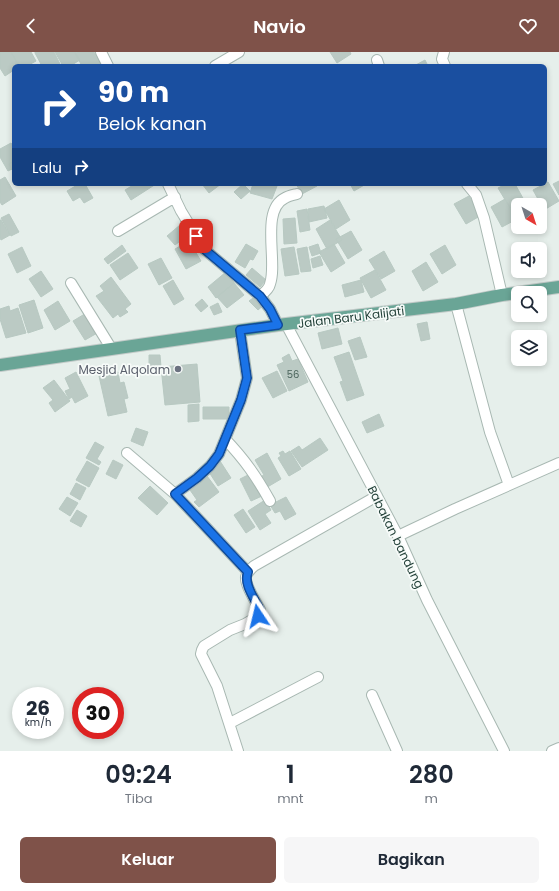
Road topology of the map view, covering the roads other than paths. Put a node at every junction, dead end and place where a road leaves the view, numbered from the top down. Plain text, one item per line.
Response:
1 (101, 52) edge
2 (239, 52) edge
3 (444, 52) edge
4 (107, 64) edge
5 (218, 64) edge
6 (444, 64) edge
7 (169, 186) edge
8 (469, 186) edge
9 (297, 194) dead end
10 (175, 197) junction
11 (118, 231) dead end
12 (71, 283) dead end
13 (559, 287) edge
14 (502, 294) junction
15 (260, 296) junction
16 (456, 304) junction
17 (282, 325) junction
18 (240, 330) junction
19 (111, 348) junction
20 (0, 365) edge
21 (225, 440) junction
22 (127, 453) dead end
23 (559, 463) edge
24 (509, 485) junction
25 (175, 494) junction
26 (377, 496) junction
27 (270, 501) dead end
28 (398, 536) junction
29 (248, 572) junction
30 (318, 677) dead end
31 (372, 695) dead end
32 (230, 723) junction
33 (559, 748) edge
34 (238, 751) edge
35 (397, 751) edge
36 (504, 751) edge
37 (552, 751) edge

1 - 4 street
2 - 5 street
3 - 6 street
7 - 10 street, Babakan bandung
8 - 14 street
9 - 15 street
10 - 11 street
10 - 15 street, Babakan bandung
12 - 19 street
13 - 14 main road, Jalan Baru Kalijati
14 - 16 main road, Jalan Baru Kalijati
15 - 17 street, Babakan bandung
16 - 17 main road, Jalan Baru Kalijati
16 - 24 street
17 - 18 main road, Jalan Baru Kalijati
17 - 26 street, Babakan bandung
18 - 19 main road, Jalan Baru Kalijati
18 - 21 street
19 - 20 main road, Jalan Baru Kalijati
21 - 25 street
21 - 27 street
22 - 25 street
23 - 24 street
24 - 28 street
25 - 29 street
26 - 28 street, Babakan bandung
26 - 29 street
28 - 36 street, Babakan bandung
29 - 32 street
30 - 32 street
31 - 35 street
32 - 34 street
33 - 37 street

